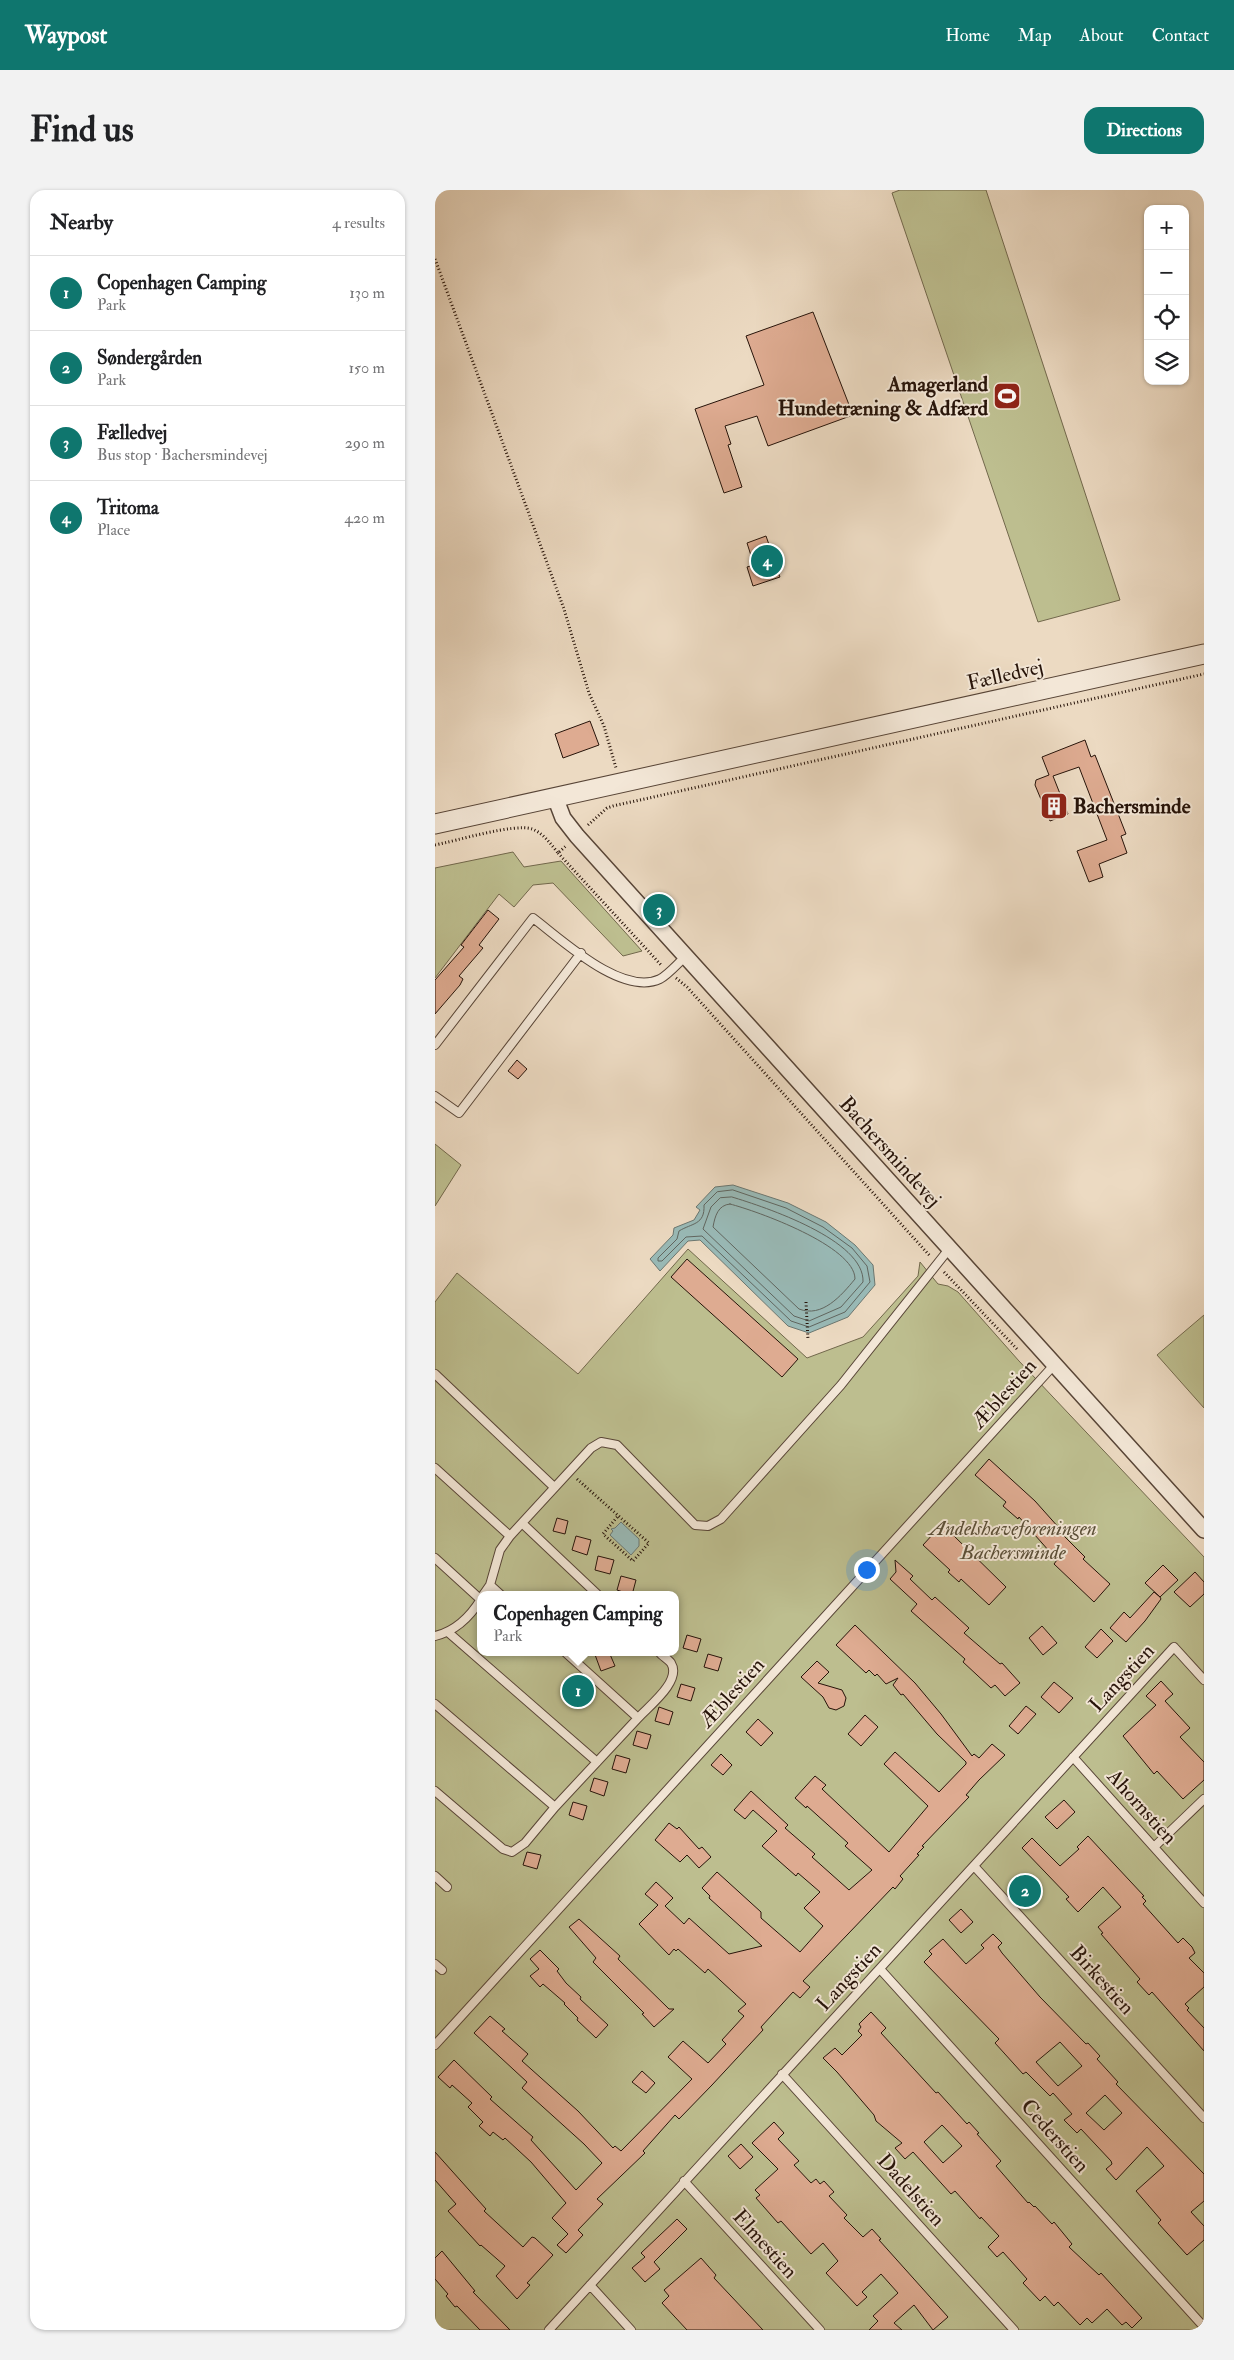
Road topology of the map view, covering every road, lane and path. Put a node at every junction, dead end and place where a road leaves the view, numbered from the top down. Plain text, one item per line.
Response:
1 (435, 259) edge
2 (1204, 654) edge
3 (1204, 674) edge
4 (619, 783) junction
5 (555, 797) junction
6 (435, 824) edge
7 (577, 836) junction
8 (435, 846) edge
9 (558, 853) junction
10 (581, 953) junction
11 (686, 956) junction
12 (668, 971) junction
13 (435, 1045) edge
14 (435, 1096) edge
15 (949, 1250) junction
16 (938, 1264) junction
17 (805, 1302) dead end
18 (809, 1340) dead end
19 (1019, 1350) dead end
20 (1054, 1365) junction
21 (435, 1374) edge
22 (435, 1468) edge
23 (569, 1472) junction
24 (554, 1487) junction
25 (619, 1516) junction
26 (522, 1523) junction
27 (1204, 1530) edge
28 (510, 1536) junction
29 (435, 1558) edge
30 (490, 1585) junction
31 (486, 1591) edge
32 (497, 1591) edge
33 (594, 1591) edge
34 (477, 1596) edge
35 (477, 1604) edge
36 (449, 1633) junction
37 (435, 1636) edge
38 (569, 1656) edge
39 (663, 1656) edge
40 (1204, 1680) edge
41 (435, 1704) edge
42 (638, 1718) junction
43 (1073, 1757) junction
44 (597, 1762) junction
45 (435, 1791) edge
46 (1204, 1799) edge
47 (555, 1807) junction
48 (1154, 1847) junction
49 (974, 1866) junction
50 (435, 1876) edge
51 (447, 1887) dead end
52 (1204, 1903) edge
53 (435, 1964) edge
54 (880, 1969) junction
55 (442, 1970) dead end
56 (435, 2045) edge
57 (782, 2074) junction
58 (1204, 2118) edge
59 (684, 2181) junction
60 (590, 2285) junction
61 (1204, 2328) edge
62 (549, 2330) edge
63 (631, 2330) edge
64 (820, 2330) edge
65 (1013, 2330) edge

1 - 4 path
2 - 4 street, Fælledvej
3 - 7 path
4 - 5 street, Fælledvej
5 - 6 street, Fælledvej
5 - 7 street, Bachersmindevej
7 - 9 path
7 - 11 street, Bachersmindevej
8 - 9 path
9 - 12 path
10 - 12 lane
10 - 13 lane
10 - 14 lane
11 - 12 lane
11 - 15 street, Bachersmindevej
12 - 16 path
15 - 16 lane
15 - 20 street, Bachersmindevej
16 - 19 path
16 - 23 lane
17 - 18 path
20 - 27 street, Bachersmindevej
20 - 56 lane, Æblestien
21 - 24 lane
22 - 28 lane
23 - 24 lane
23 - 25 path
24 - 26 lane
25 - 25 path
26 - 28 lane
26 - 33 lane
28 - 30 lane
29 - 34 lane
30 - 31 lane
30 - 32 lane
35 - 36 lane
36 - 37 lane
36 - 44 lane
38 - 42 lane
39 - 42 lane
40 - 43 lane, Langstien
41 - 47 lane
42 - 44 lane
43 - 48 lane, Ahornstien
43 - 49 lane, Langstien
44 - 47 lane
45 - 47 lane
46 - 48 lane
48 - 52 lane, Ahornstien
49 - 54 lane, Langstien
49 - 58 lane, Birkestien
50 - 51 lane
53 - 55 lane
54 - 57 lane, Langstien
54 - 61 lane, Cederstien
57 - 59 lane, Langstien
57 - 65 lane, Dadelstien
59 - 60 lane, Langstien
59 - 64 lane, Elmestien
60 - 62 lane, Langstien
60 - 63 lane

